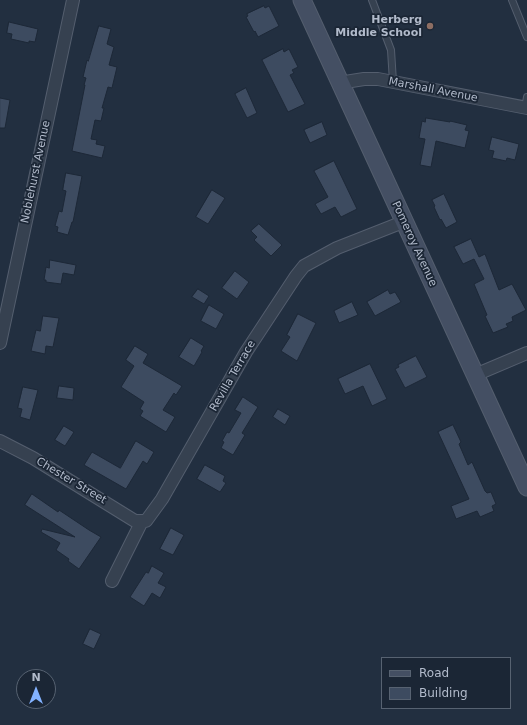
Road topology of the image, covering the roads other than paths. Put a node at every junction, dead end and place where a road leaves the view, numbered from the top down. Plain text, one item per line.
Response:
1 (72, 0) edge
2 (302, 0) edge
3 (372, 0) edge
4 (512, 0) edge
5 (527, 37) edge
6 (393, 82) junction
7 (339, 83) junction
8 (526, 104) edge
9 (403, 222) junction
10 (0, 343) edge
11 (527, 353) edge
12 (475, 375) junction
13 (0, 441) edge
14 (527, 487) edge
15 (142, 521) junction
16 (112, 581) dead end

1 - 10 street, Noblehurst Avenue
2 - 7 street, Pomeroy Avenue
3 - 6 lane
4 - 5 lane
6 - 7 street, Marshall Avenue
6 - 8 street, Marshall Avenue
7 - 9 street, Pomeroy Avenue
9 - 12 street, Pomeroy Avenue
9 - 15 street, Revilla Terrace
11 - 12 street
12 - 14 street, Pomeroy Avenue
13 - 15 street, Chester Street
15 - 16 street, Revilla Terrace

